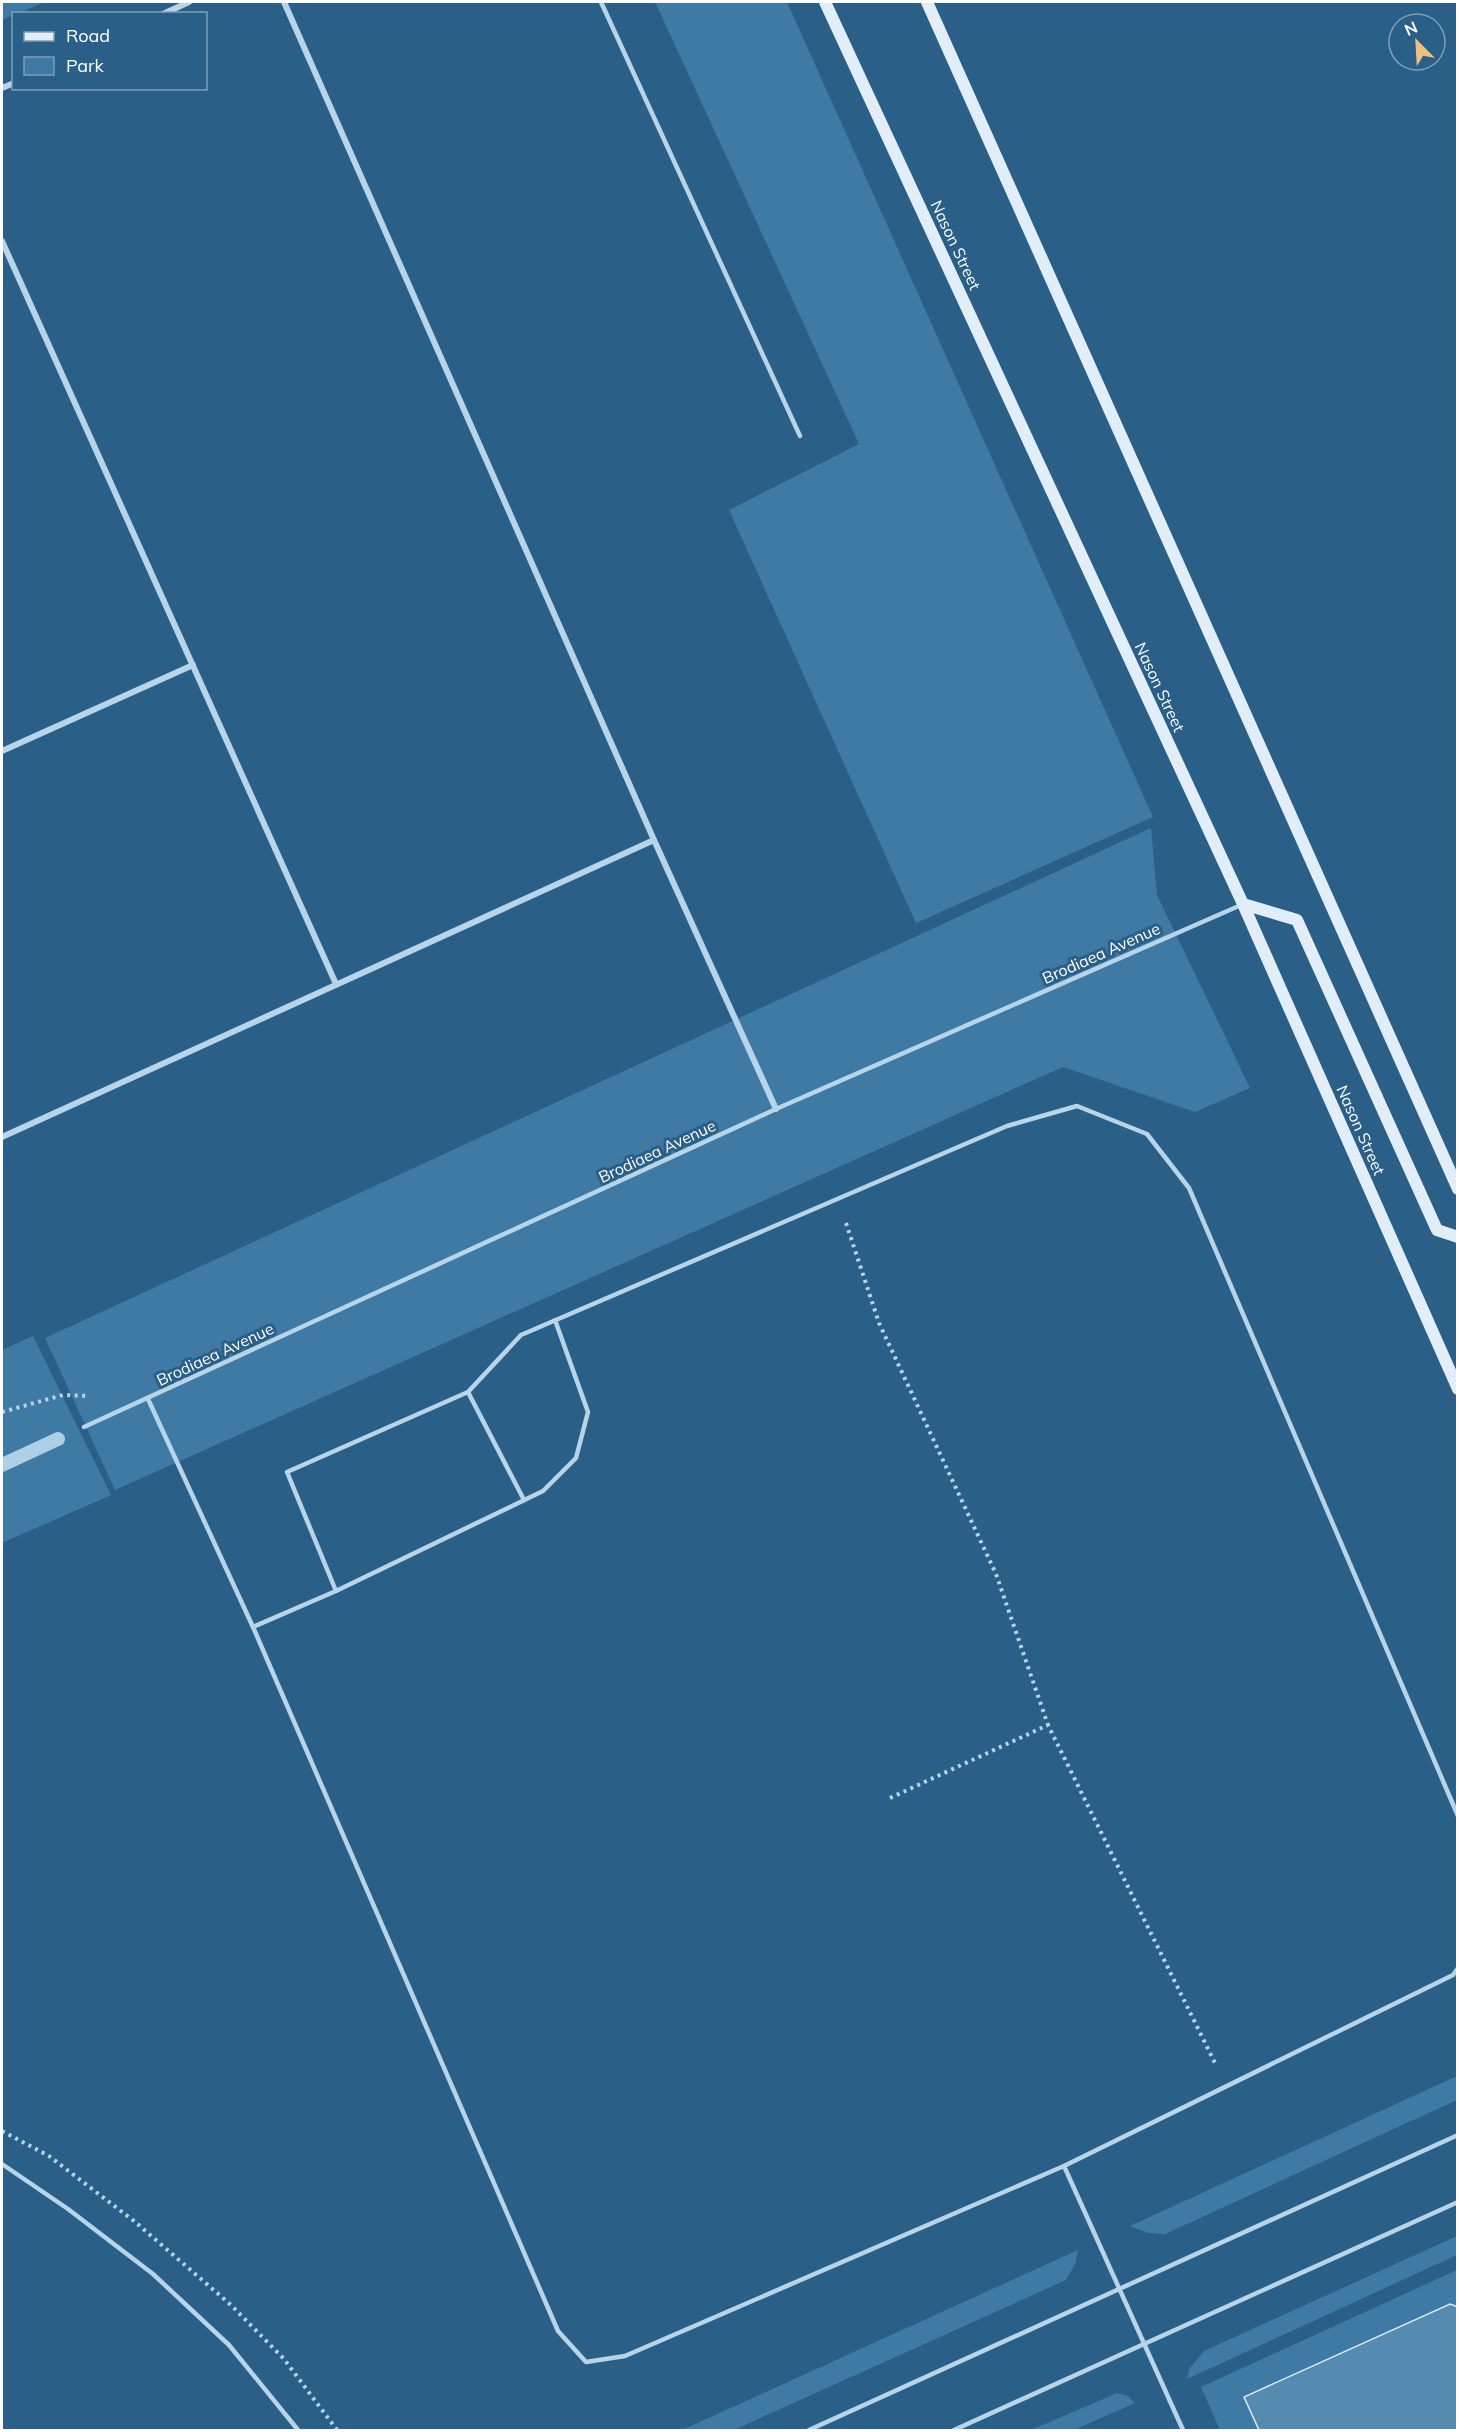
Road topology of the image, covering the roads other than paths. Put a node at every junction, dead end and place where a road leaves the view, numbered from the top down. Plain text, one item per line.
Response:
1 (189, 2) edge
2 (284, 2) edge
3 (602, 2) edge
4 (825, 2) edge
5 (927, 2) edge
6 (167, 12) edge
7 (2, 241) edge
8 (800, 436) dead end
9 (193, 664) junction
10 (2, 751) edge
11 (654, 840) junction
12 (1243, 904) junction
13 (336, 984) junction
14 (776, 1109) junction
15 (2, 1137) edge
16 (1458, 1190) edge
17 (1458, 1238) edge
18 (555, 1320) junction
19 (1458, 1389) edge
20 (468, 1392) junction
21 (148, 1399) junction
22 (84, 1427) dead end
23 (524, 1500) junction
24 (336, 1591) junction
25 (253, 1627) junction
26 (1458, 1816) edge
27 (1458, 1968) edge
28 (1458, 2135) edge
29 (2, 2164) edge
30 (1064, 2166) junction
31 (1458, 2202) edge
32 (1119, 2290) junction
33 (1144, 2344) junction
34 (298, 2430) edge
35 (809, 2430) edge
36 (954, 2430) edge
37 (1183, 2430) edge

1 - 6 street
2 - 11 street
3 - 8 lane
4 - 12 main road, Nason Street
5 - 16 main road
7 - 9 street
9 - 10 street
9 - 13 street
11 - 13 street
11 - 14 street
12 - 14 lane, Brodiaea Avenue
12 - 17 main road
12 - 19 main road, Nason Street
13 - 15 street
14 - 21 lane, Brodiaea Avenue
18 - 20 lane
18 - 23 lane
18 - 26 lane
20 - 23 lane
20 - 24 lane
21 - 22 lane, Brodiaea Avenue
21 - 25 lane
23 - 24 lane
24 - 25 lane
25 - 30 lane
27 - 30 lane
28 - 32 lane
29 - 34 lane
30 - 32 lane
31 - 33 lane
32 - 33 lane
32 - 35 lane
33 - 36 lane
33 - 37 lane

